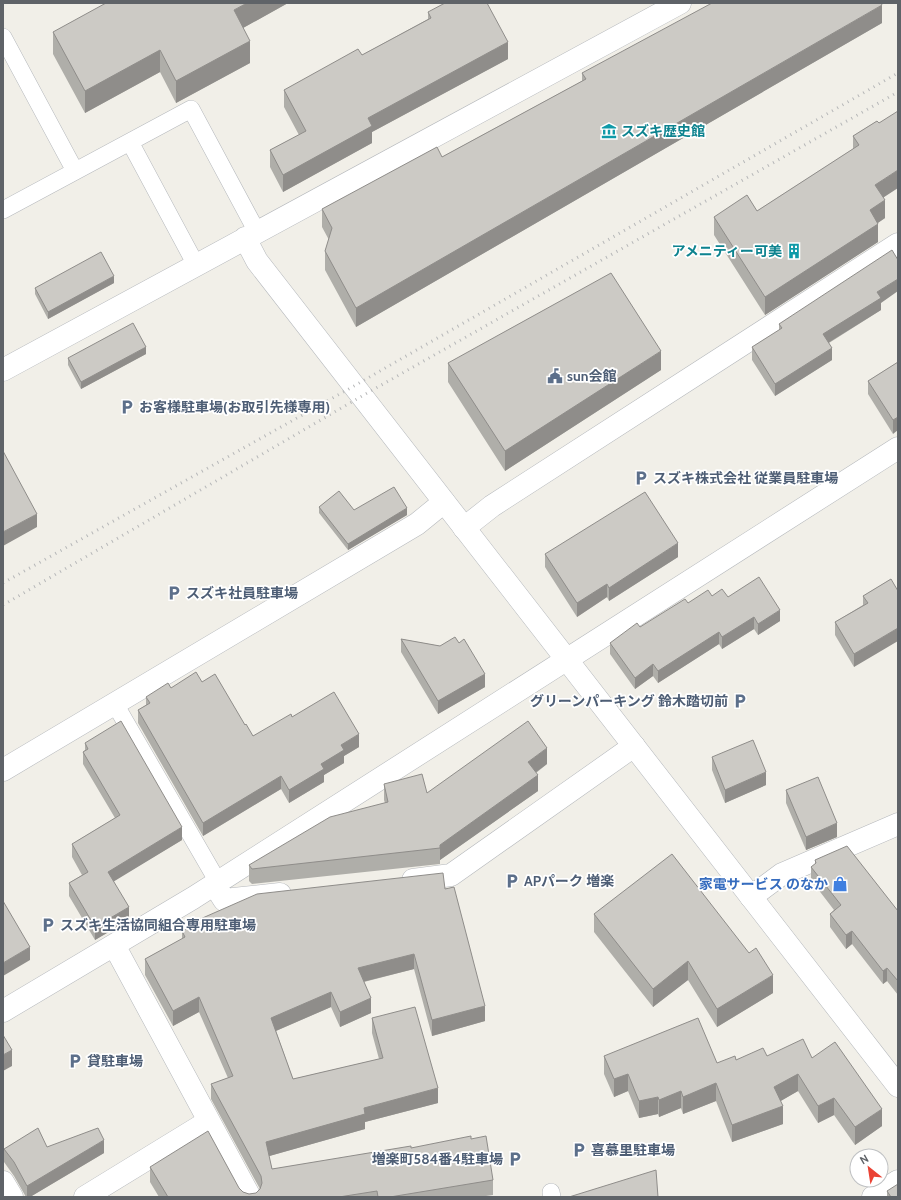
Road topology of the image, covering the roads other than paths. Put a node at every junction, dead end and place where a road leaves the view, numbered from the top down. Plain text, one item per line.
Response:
1 (680, 3) edge
2 (3, 37) edge
3 (130, 142) junction
4 (75, 171) junction
5 (3, 210) edge
6 (251, 235) junction
7 (897, 248) edge
8 (196, 265) junction
9 (3, 370) edge
10 (898, 448) edge
11 (444, 502) junction
12 (464, 528) junction
13 (566, 660) junction
14 (114, 704) junction
15 (634, 746) junction
16 (3, 770) edge
17 (898, 824) edge
18 (396, 881) edge
19 (216, 883) junction
20 (302, 892) edge
21 (751, 897) junction
22 (114, 945) junction
23 (3, 1011) edge
24 (898, 1086) edge
25 (209, 1121) junction
26 (898, 1181) edge
27 (3, 1182) edge
28 (12, 1197) edge
29 (85, 1197) edge
30 (250, 1197) edge
31 (873, 1197) edge

1 - 6 street
2 - 4 lane
3 - 4 lane
3 - 6 lane
3 - 8 lane
4 - 5 lane
6 - 8 street
6 - 11 street
7 - 12 street
8 - 9 street
10 - 13 street
11 - 12 street
11 - 14 street
12 - 13 street
13 - 15 street
13 - 19 street
14 - 16 street
14 - 19 lane
15 - 18 street
15 - 21 street
17 - 21 street
19 - 20 street
19 - 22 street
21 - 24 street
22 - 23 street
22 - 25 street
25 - 29 street
25 - 30 street
26 - 31 street
27 - 28 street

